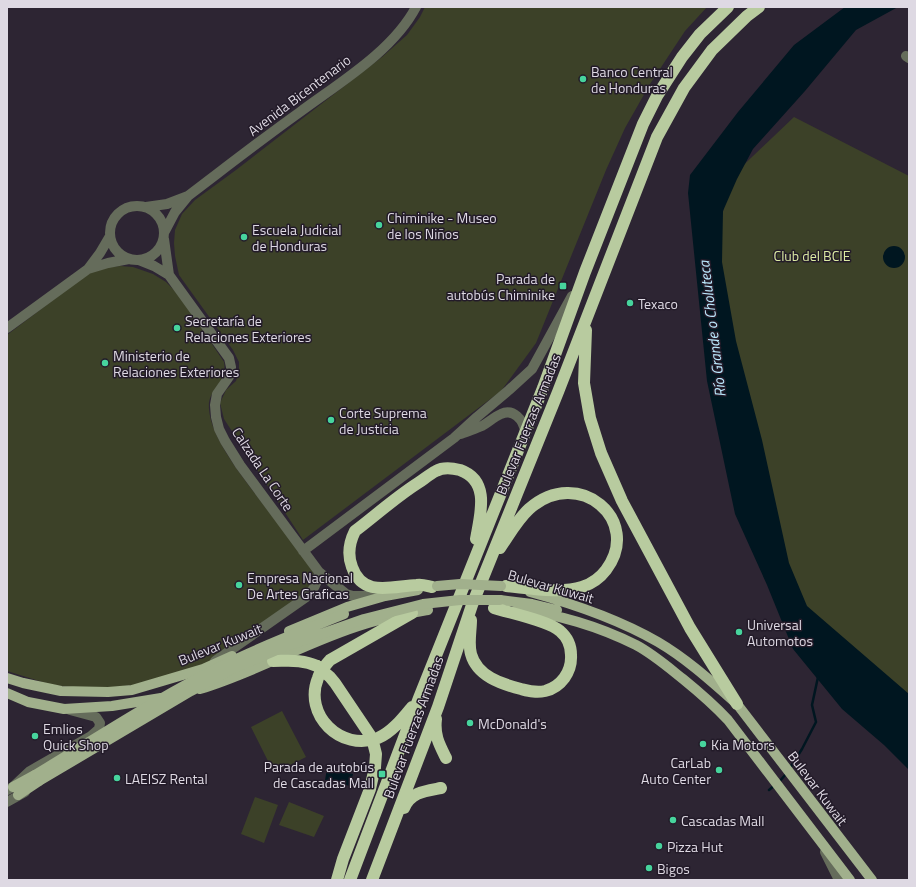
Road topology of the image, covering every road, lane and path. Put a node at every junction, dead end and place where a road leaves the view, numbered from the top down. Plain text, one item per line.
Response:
1 (416, 7) edge
2 (728, 7) edge
3 (759, 7) edge
4 (188, 196) junction
5 (146, 207) junction
6 (164, 235) junction
7 (110, 236) junction
8 (134, 260) junction
9 (88, 269) junction
10 (585, 272) junction
11 (169, 274) junction
12 (588, 316) junction
13 (7, 328) edge
14 (525, 432) junction
15 (454, 438) junction
16 (303, 551) junction
17 (473, 561) junction
18 (487, 567) junction
19 (319, 572) junction
20 (435, 586) junction
21 (503, 586) junction
22 (385, 596) junction
23 (374, 600) junction
24 (472, 605) junction
25 (494, 605) junction
26 (412, 613) junction
27 (273, 661) junction
28 (203, 669) junction
29 (7, 678) edge
30 (199, 689) junction
31 (7, 693) edge
32 (419, 698) junction
33 (737, 704) junction
34 (438, 707) junction
35 (64, 709) junction
36 (446, 758) dead end
37 (37, 778) junction
38 (441, 788) dead end
39 (13, 791) edge
40 (7, 802) edge
41 (387, 843) junction
42 (821, 843) junction
43 (337, 880) edge
44 (350, 880) edge
45 (372, 880) edge
46 (839, 880) edge
47 (850, 880) edge
48 (872, 880) edge

1 - 4 street, Avenida Bicentenario
2 - 10 highway, Bulevar Fuerzas Armadas
3 - 12 highway, Bulevar Fuerzas Armadas
4 - 5 street, Avenida Bicentenario
4 - 6 street, Avenida Bicentenario
5 - 6 street
5 - 7 street
6 - 8 street
6 - 11 street, Calzada La Corte
7 - 8 street
7 - 9 street
8 - 9 street
8 - 11 street, Calzada La Corte
9 - 13 street
10 - 14 highway, Bulevar Fuerzas Armadas
10 - 15 street
11 - 16 street, Calzada La Corte
12 - 18 highway, Bulevar Fuerzas Armadas
12 - 33 highway
14 - 15 street
14 - 17 highway, Bulevar Fuerzas Armadas
15 - 16 street
16 - 19 street, Calzada La Corte
17 - 20 highway
17 - 32 highway, Bulevar Fuerzas Armadas
18 - 21 highway
18 - 24 highway, Bulevar Fuerzas Armadas
19 - 22 street, Calzada La Corte
19 - 28 street
20 - 21 main road, Bulevar Kuwait, bridge
20 - 22 main road, Bulevar Kuwait
21 - 33 main road, Bulevar Kuwait
22 - 23 main road, Bulevar Kuwait
23 - 28 main road, Bulevar Kuwait
23 - 37 main road, bridge
24 - 25 highway
24 - 34 highway, Bulevar Fuerzas Armadas
25 - 26 main road
25 - 37 main road, bridge
25 - 42 main road, Bulevar Kuwait
26 - 27 main road
26 - 32 highway
27 - 30 main road
27 - 43 highway, bridge
28 - 29 main road, Bulevar Kuwait
30 - 35 main road
30 - 39 street
31 - 35 main road
32 - 44 highway, Bulevar Fuerzas Armadas
33 - 48 main road, Bulevar Kuwait
34 - 36 highway
34 - 41 highway, Bulevar Fuerzas Armadas
35 - 39 street
37 - 39 main road
38 - 41 highway
39 - 40 street
41 - 45 highway, Bulevar Fuerzas Armadas
42 - 46 street
42 - 47 main road, Bulevar Kuwait

